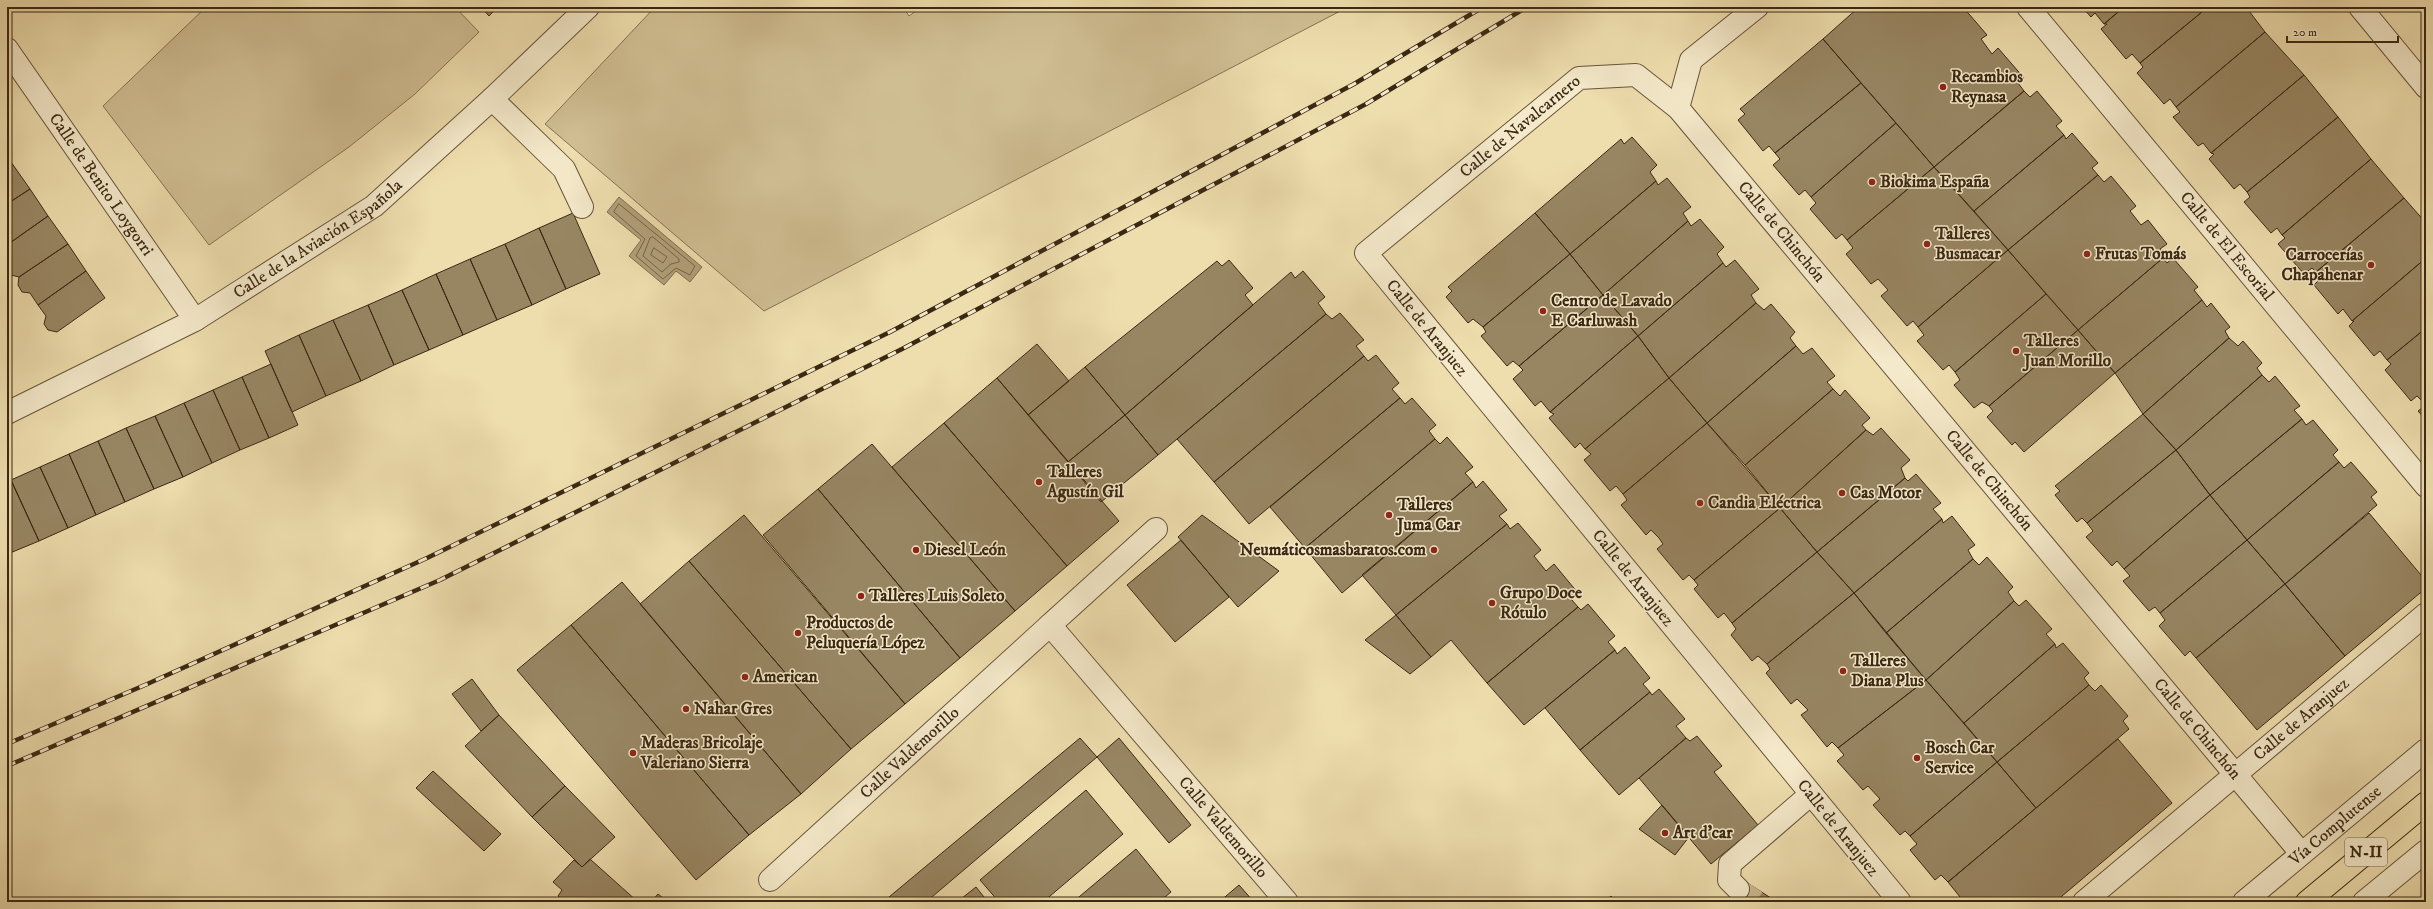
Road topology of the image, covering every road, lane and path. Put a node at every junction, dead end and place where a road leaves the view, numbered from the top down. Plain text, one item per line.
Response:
1 (588, 7) edge
2 (1757, 7) edge
3 (2028, 7) edge
4 (2360, 7) edge
5 (7, 49) edge
6 (2426, 87) edge
7 (492, 99) junction
8 (1678, 108) junction
9 (582, 207) dead end
10 (1366, 253) joint
11 (195, 320) junction
12 (7, 413) edge
13 (2426, 486) edge
14 (1156, 529) dead end
15 (2426, 614) edge
16 (1050, 625) junction
17 (2426, 750) edge
18 (2236, 776) junction
19 (1811, 794) junction
20 (2426, 803) edge
21 (2426, 851) edge
22 (2301, 853) junction
23 (770, 880) dead end
24 (1738, 889) tunnel mouth
25 (1287, 902) edge
26 (1900, 902) edge
27 (2084, 902) edge
28 (2244, 902) edge
29 (2307, 902) edge
30 (2364, 902) edge

1 - 7 street, Calle de la Aviación Española
2 - 8 street
3 - 13 street, Calle de El Escorial
4 - 6 street
5 - 11 street, Calle de Benito Loygorri
7 - 9 street
7 - 11 street, Calle de la Aviación Española
8 - 10 street, Calle de Navalcarnero
8 - 18 street, Calle de Chinchón
10 - 19 street, Calle de Aranjuez
11 - 12 street, Calle de la Aviación Española
14 - 16 street, Calle Valdemorillo
15 - 18 street, Calle de Aranjuez
16 - 23 street, Calle Valdemorillo
16 - 25 street, Calle Valdemorillo
17 - 22 street, Vía Complutense
18 - 22 street, Calle de Chinchón
18 - 27 street, Calle de Aranjuez
19 - 24 street
19 - 26 street, Calle de Aranjuez
20 - 29 main road, N-II
21 - 30 street
22 - 28 street, Vía Complutense

